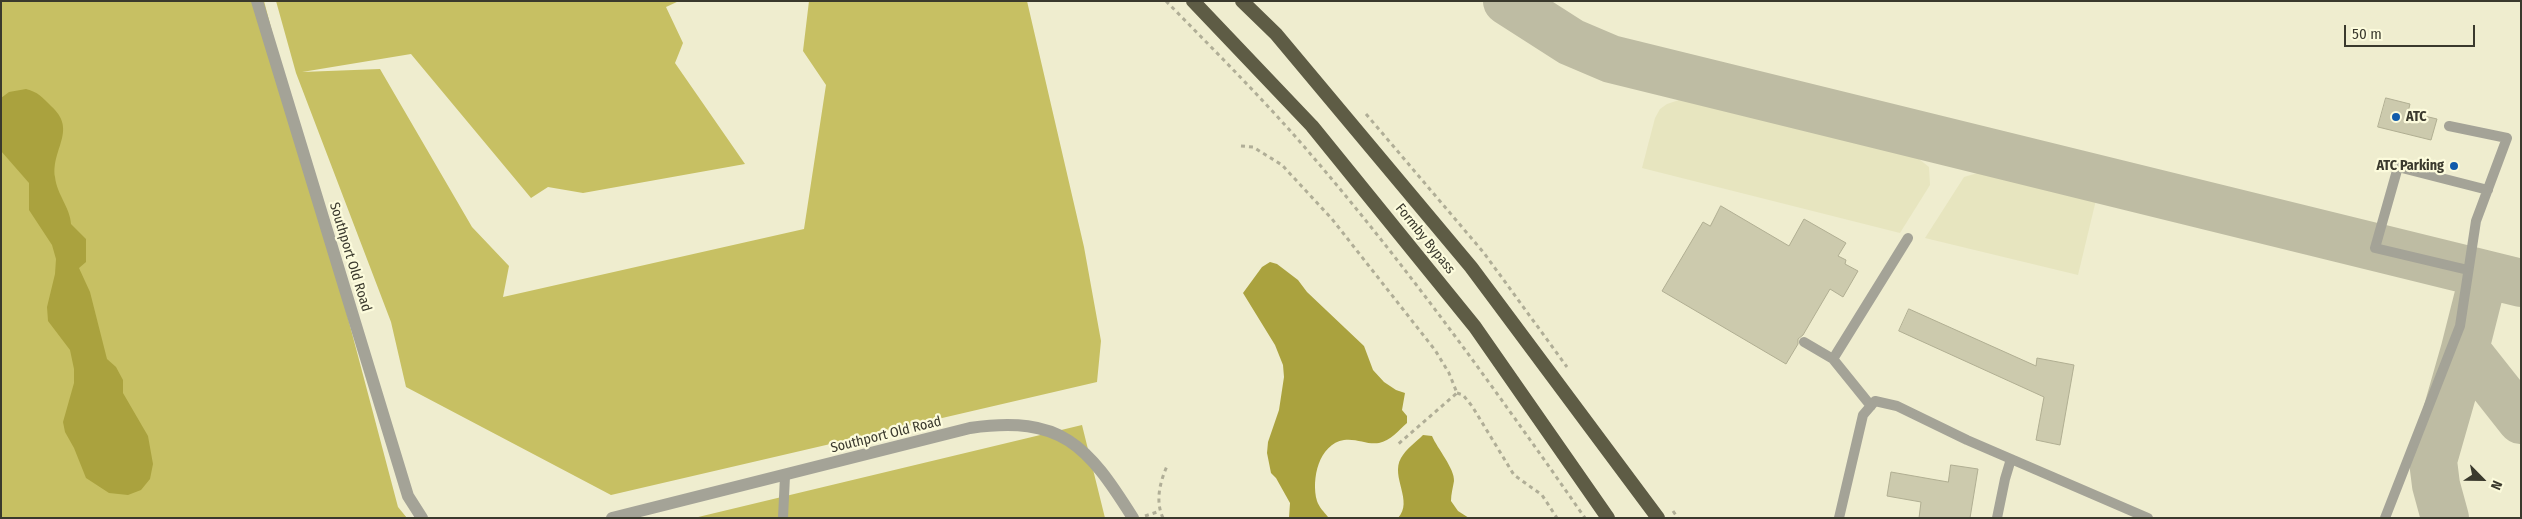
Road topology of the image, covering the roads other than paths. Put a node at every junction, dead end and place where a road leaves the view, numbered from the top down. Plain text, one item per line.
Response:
1 (256, 1) edge
2 (1193, 1) edge
3 (1242, 1) edge
4 (2449, 126) dead end
5 (2488, 190) junction
6 (1908, 238) dead end
7 (2468, 270) junction
8 (1804, 342) dead end
9 (1833, 359) junction
10 (1871, 406) junction
11 (2011, 459) junction
12 (786, 476) junction
13 (422, 518) edge
14 (612, 518) edge
15 (782, 518) edge
16 (1133, 518) edge
17 (1608, 518) edge
18 (1658, 518) edge
19 (1838, 518) edge
20 (1997, 518) edge
21 (2148, 518) edge
22 (2384, 518) edge

1 - 13 street, Southport Old Road
2 - 17 highway, Formby Bypass
3 - 18 highway, Formby Bypass
4 - 5 lane
5 - 7 lane
5 - 7 lane
6 - 9 lane
7 - 22 lane
8 - 9 lane
9 - 10 lane
10 - 11 lane
10 - 19 lane
11 - 20 lane
11 - 21 lane
12 - 14 street, Southport Old Road
12 - 15 lane
12 - 16 street, Southport Old Road

